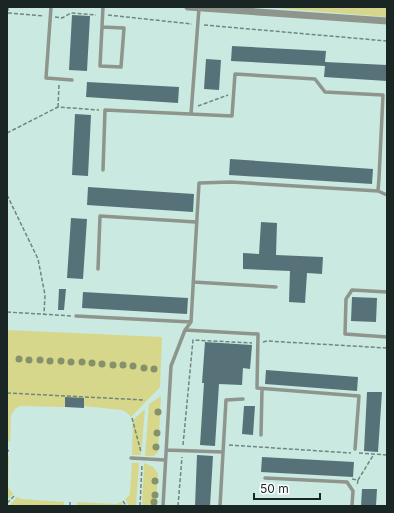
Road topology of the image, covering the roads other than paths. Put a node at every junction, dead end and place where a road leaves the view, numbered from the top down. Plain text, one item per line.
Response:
1 (51, 7) edge
2 (103, 7) edge
3 (188, 7) edge
4 (199, 8) edge
5 (387, 21) edge
6 (102, 27) junction
7 (72, 80) dead end
8 (191, 114) junction
9 (103, 170) dead end
10 (378, 191) junction
11 (387, 195) edge
12 (196, 222) junction
13 (98, 269) dead end
14 (194, 282) junction
15 (276, 287) dead end
16 (387, 292) edge
17 (76, 316) road end
18 (191, 322) junction
19 (184, 330) junction
20 (387, 337) edge
21 (262, 389) junction
22 (243, 399) dead end
23 (261, 435) dead end
24 (356, 449) dead end
25 (166, 450) junction
26 (223, 452) junction
27 (132, 458) dead end
28 (165, 460) junction
29 (265, 478) dead end
30 (163, 506) edge
31 (220, 506) edge
32 (352, 506) edge

1 - 7 lane
2 - 6 lane
3 - 4 street
4 - 5 street
4 - 8 lane
6 - 6 lane
8 - 9 lane
8 - 10 lane
10 - 11 lane
10 - 12 lane
12 - 13 lane
12 - 14 lane
14 - 15 lane
14 - 18 lane
16 - 20 lane
17 - 18 lane
18 - 19 lane
19 - 21 lane
19 - 25 lane
21 - 23 lane
21 - 24 lane
22 - 26 lane
25 - 26 lane
25 - 28 lane
26 - 31 lane
27 - 28 lane
28 - 30 lane
29 - 32 lane

